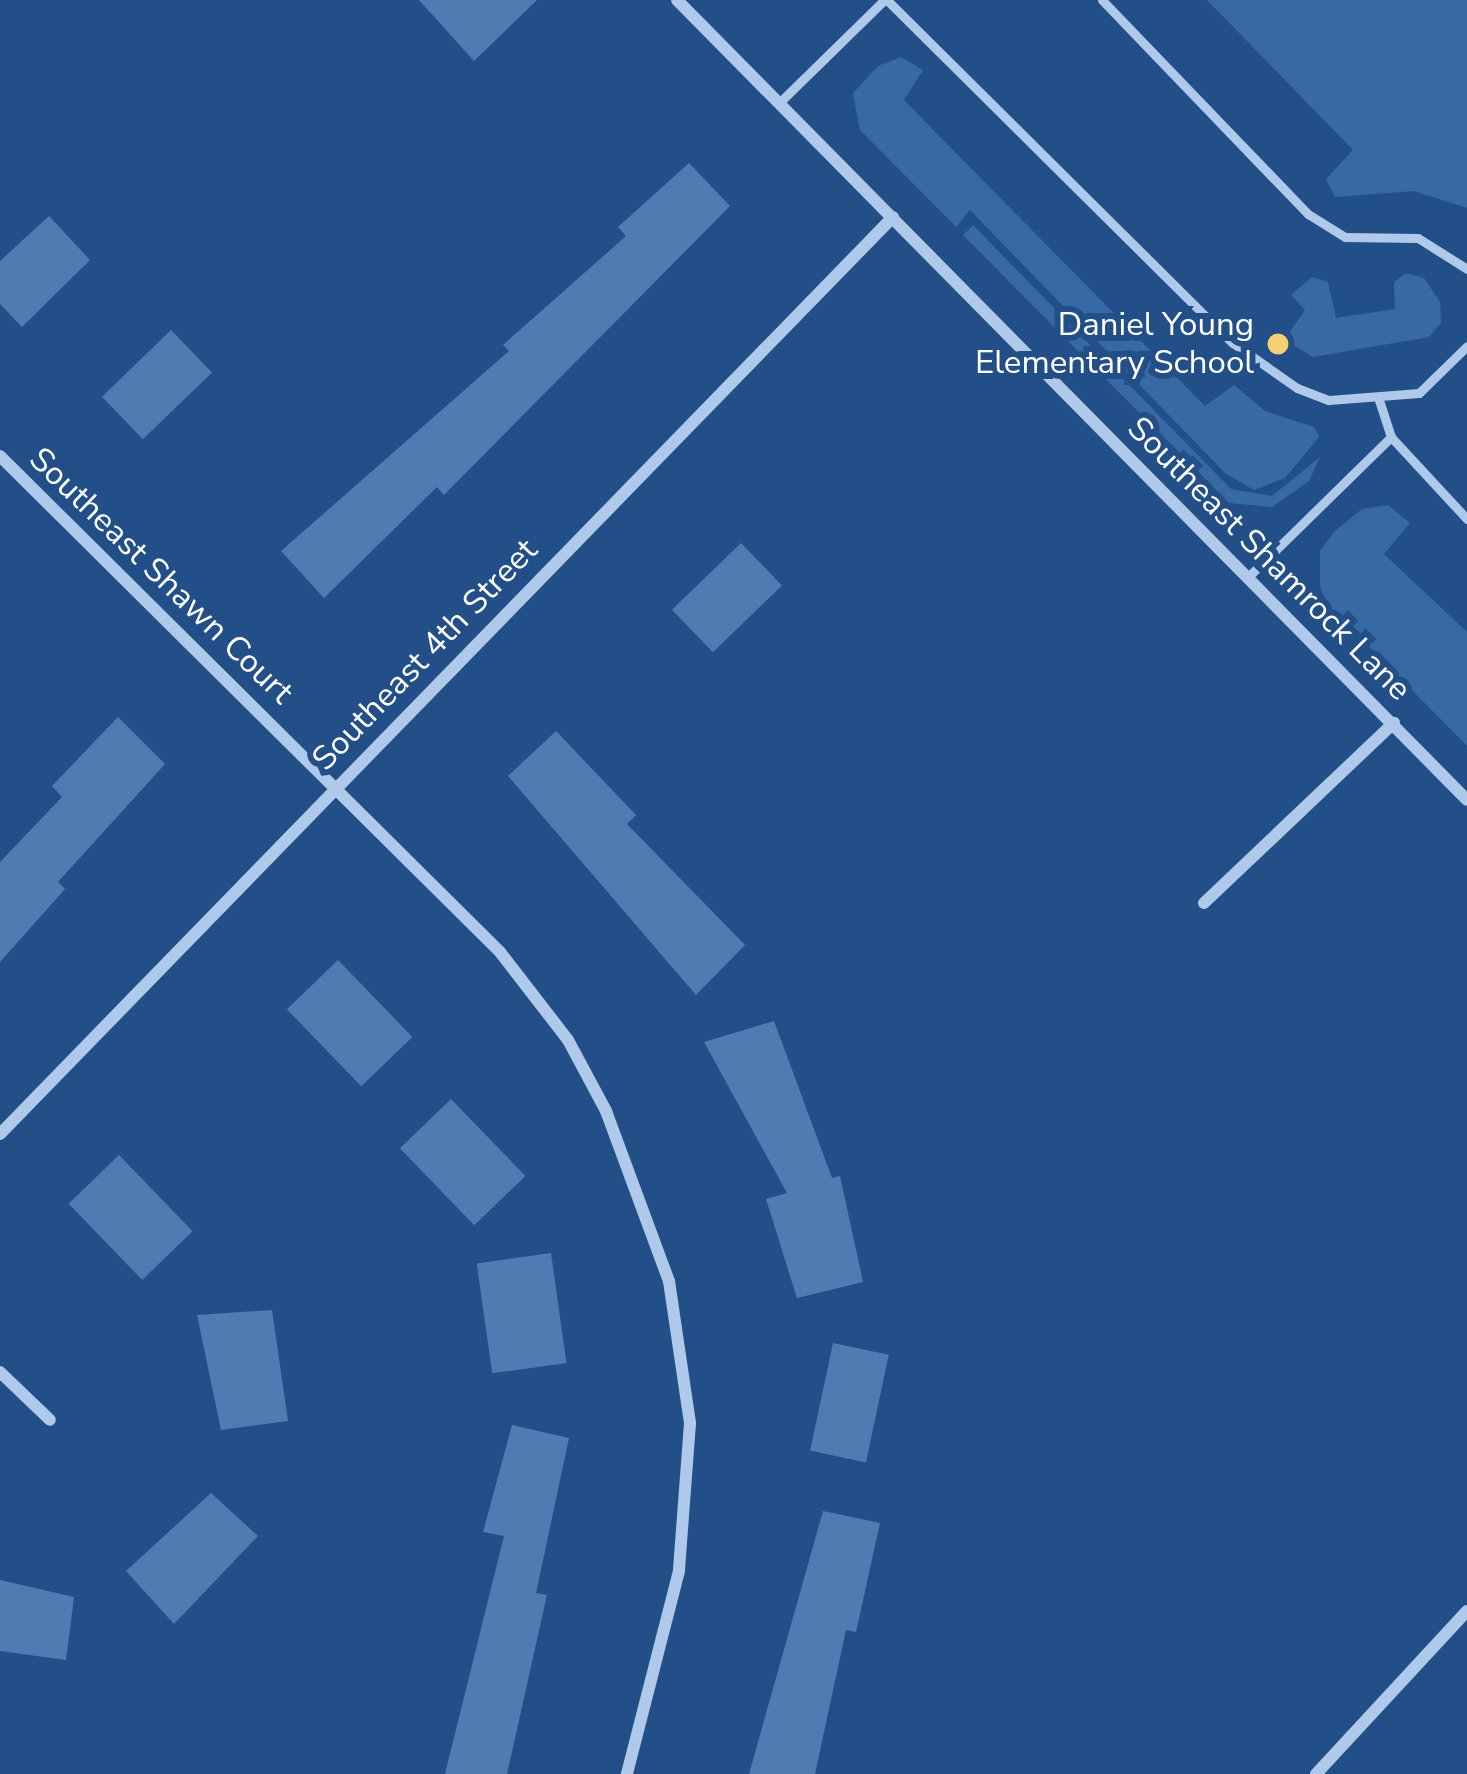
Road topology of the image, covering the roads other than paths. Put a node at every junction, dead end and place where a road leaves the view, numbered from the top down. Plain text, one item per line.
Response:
1 (677, 0) edge
2 (886, 0) edge
3 (1102, 0) edge
4 (781, 101) junction
5 (893, 217) junction
6 (1467, 269) edge
7 (1467, 346) edge
8 (1379, 400) junction
9 (1391, 437) junction
10 (0, 456) edge
11 (1467, 518) edge
12 (1249, 576) junction
13 (1394, 723) junction
14 (335, 785) junction
15 (1467, 800) edge
16 (1204, 903) dead end
17 (0, 1135) edge
18 (0, 1372) edge
19 (50, 1420) dead end
20 (1467, 1611) edge
21 (627, 1774) edge
22 (1316, 1774) edge

1 - 4 street, Southeast Shamrock Lane
2 - 4 lane
2 - 8 lane
3 - 6 lane
4 - 5 street, Southeast Shamrock Lane
5 - 12 street, Southeast Shamrock Lane
5 - 14 street, Southeast 4th Street
7 - 8 lane
8 - 9 lane
9 - 11 lane
9 - 12 lane
10 - 14 street, Southeast Shawn Court
12 - 13 street, Southeast Shamrock Lane
13 - 15 street, Southeast Shamrock Lane
13 - 16 street
14 - 17 street, Southeast 4th Street
14 - 21 street, Southeast Shawn Court
18 - 19 street
20 - 22 street

